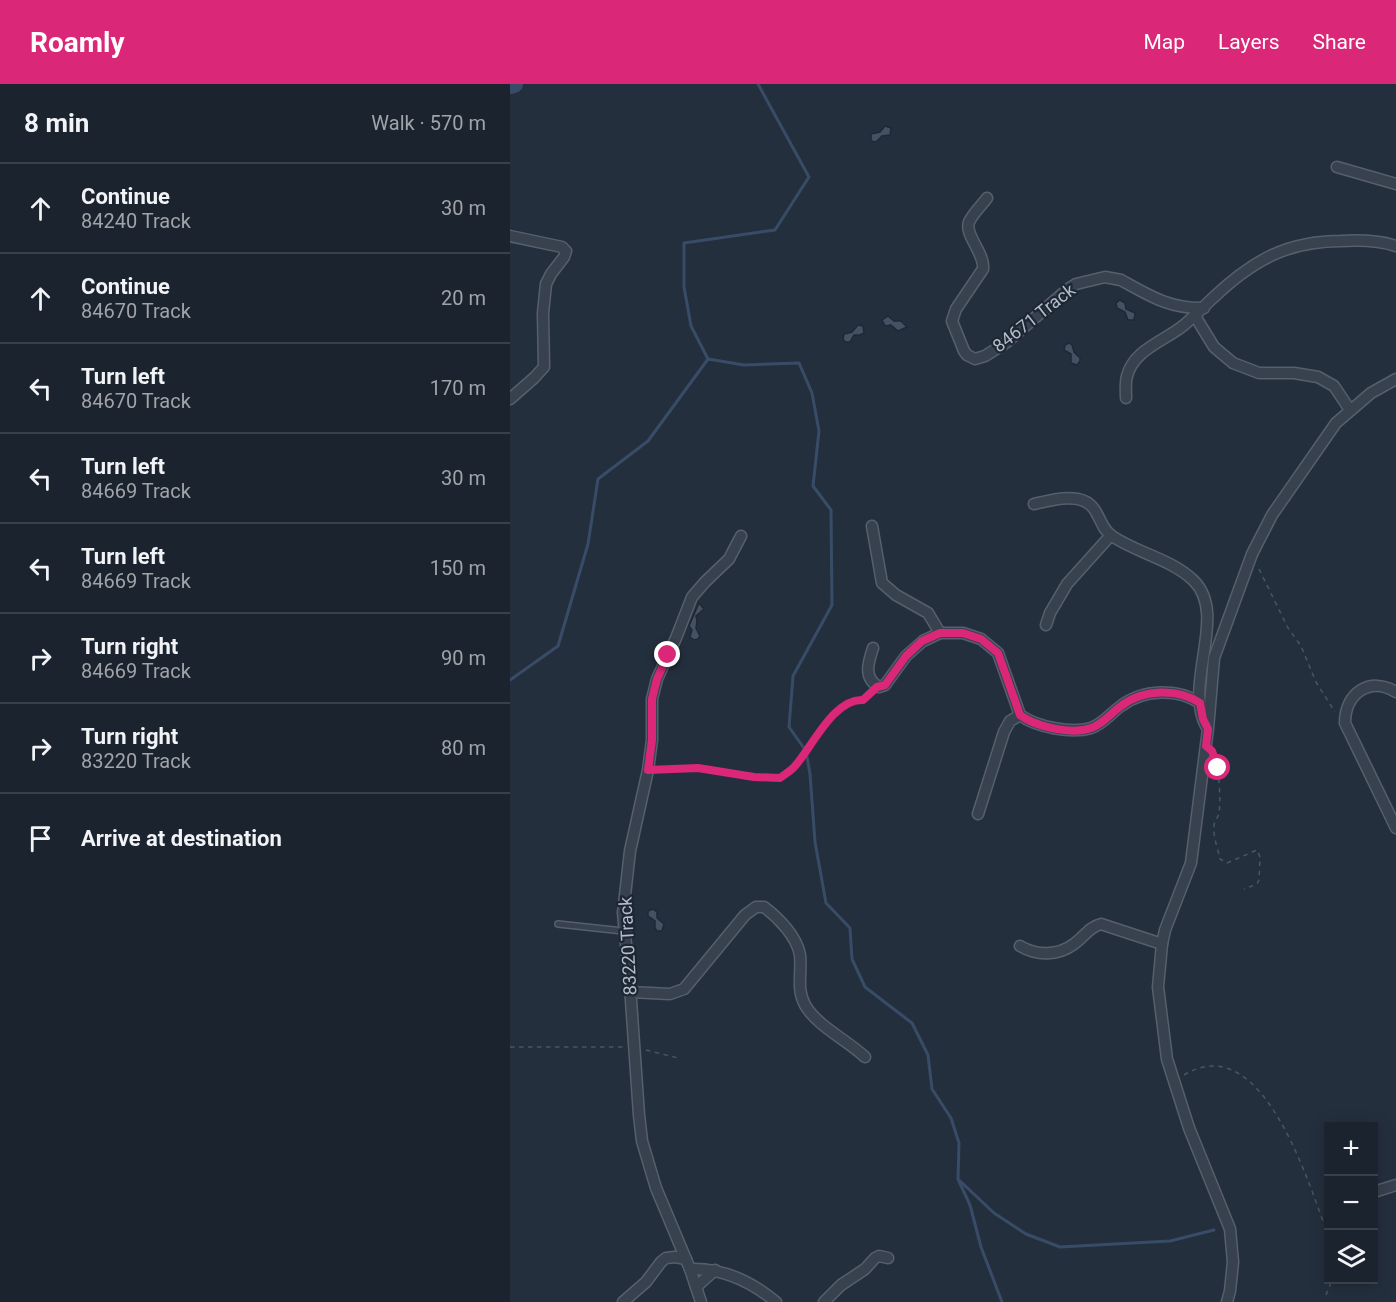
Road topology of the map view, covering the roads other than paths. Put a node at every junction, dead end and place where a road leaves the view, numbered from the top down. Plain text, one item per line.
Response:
1 (1337, 167) dead end
2 (1396, 184) edge
3 (987, 198) dead end
4 (510, 237) edge
5 (1396, 246) edge
6 (1204, 308) junction
7 (1195, 316) junction
8 (1396, 378) edge
9 (1126, 398) dead end
10 (510, 399) edge
11 (1350, 410) junction
12 (1034, 504) dead end
13 (872, 526) dead end
14 (1112, 535) junction
15 (741, 536) dead end
16 (1046, 625) dead end
17 (940, 633) junction
18 (873, 648) dead end
19 (1396, 693) edge
20 (1200, 703) junction
21 (1020, 715) junction
22 (1208, 729) junction
23 (978, 814) dead end
24 (1396, 828) edge
25 (558, 924) dead end
26 (624, 931) junction
27 (1162, 944) junction
28 (1020, 946) dead end
29 (630, 992) junction
30 (866, 1057) dead end
31 (1396, 1185) edge
32 (1378, 1191) edge
33 (888, 1258) dead end
34 (688, 1264) junction
35 (715, 1270) junction
36 (696, 1287) junction
37 (624, 1302) edge
38 (701, 1302) edge
39 (776, 1302) edge
40 (824, 1302) edge
41 (1227, 1302) edge

1 - 2 street
3 - 6 street, 84671 Track
4 - 10 street
5 - 6 street
6 - 7 street
7 - 9 street
7 - 11 street
8 - 11 street
11 - 22 street
12 - 14 street
13 - 17 street
14 - 16 street
14 - 20 street
15 - 26 street, 83220 Track
17 - 18 street
17 - 21 street
19 - 24 street
20 - 21 street
20 - 22 street
21 - 23 street
22 - 27 street
25 - 26 lane
26 - 29 street, 83220 Track
27 - 28 street
27 - 41 street
29 - 30 street
29 - 34 street, 83220 Track
31 - 32 street
33 - 40 street
34 - 35 street
34 - 36 street, 83220 Track
34 - 37 street
35 - 36 street
35 - 39 street
36 - 38 street, 83220 Track

